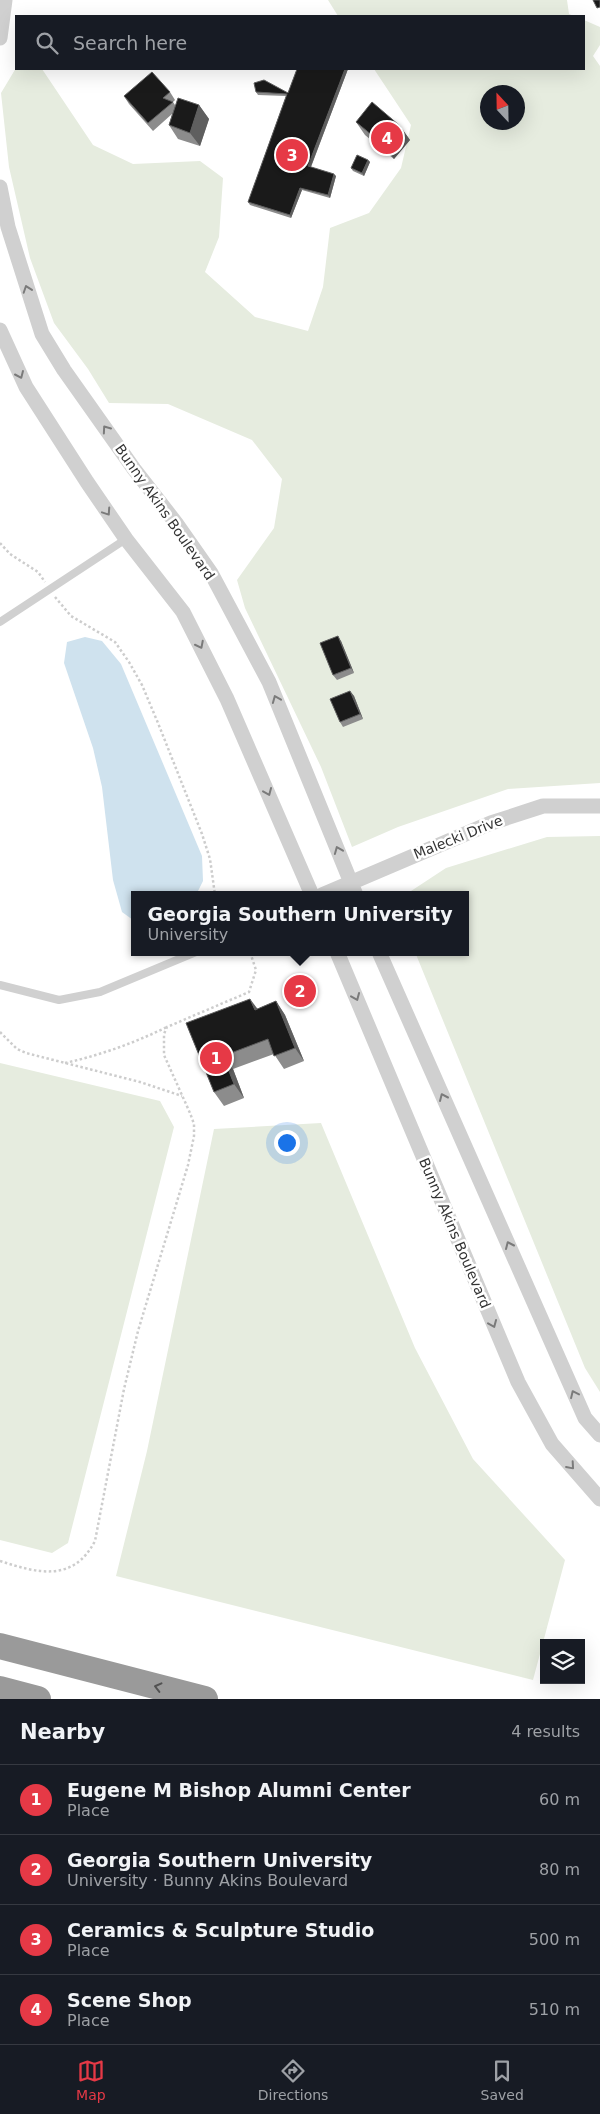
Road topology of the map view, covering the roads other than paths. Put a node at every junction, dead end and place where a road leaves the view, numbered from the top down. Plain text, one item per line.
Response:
1 (5, 0) edge
2 (0, 38) edge
3 (0, 187) edge
4 (0, 330) edge
5 (126, 539) junction
6 (0, 622) edge
7 (600, 806) edge
8 (354, 888) edge
9 (310, 891) edge
10 (340, 891) edge
11 (186, 956) edge
12 (339, 956) edge
13 (381, 956) edge
14 (0, 985) edge
15 (600, 1435) edge
16 (600, 1499) edge
17 (0, 1646) edge
18 (0, 1689) edge
19 (38, 1699) edge
20 (205, 1699) edge

1 - 2 street
8 -> 3 street, Bunny Akins Boulevard
4 -> 5 street
5 - 6 lane
5 -> 9 street
7 - 8 street, Malecki Drive
8 - 10 street, Malecki Drive
11 - 14 lane
12 -> 16 street, Bunny Akins Boulevard
15 -> 13 street
20 -> 17 highway
18 - 19 highway

